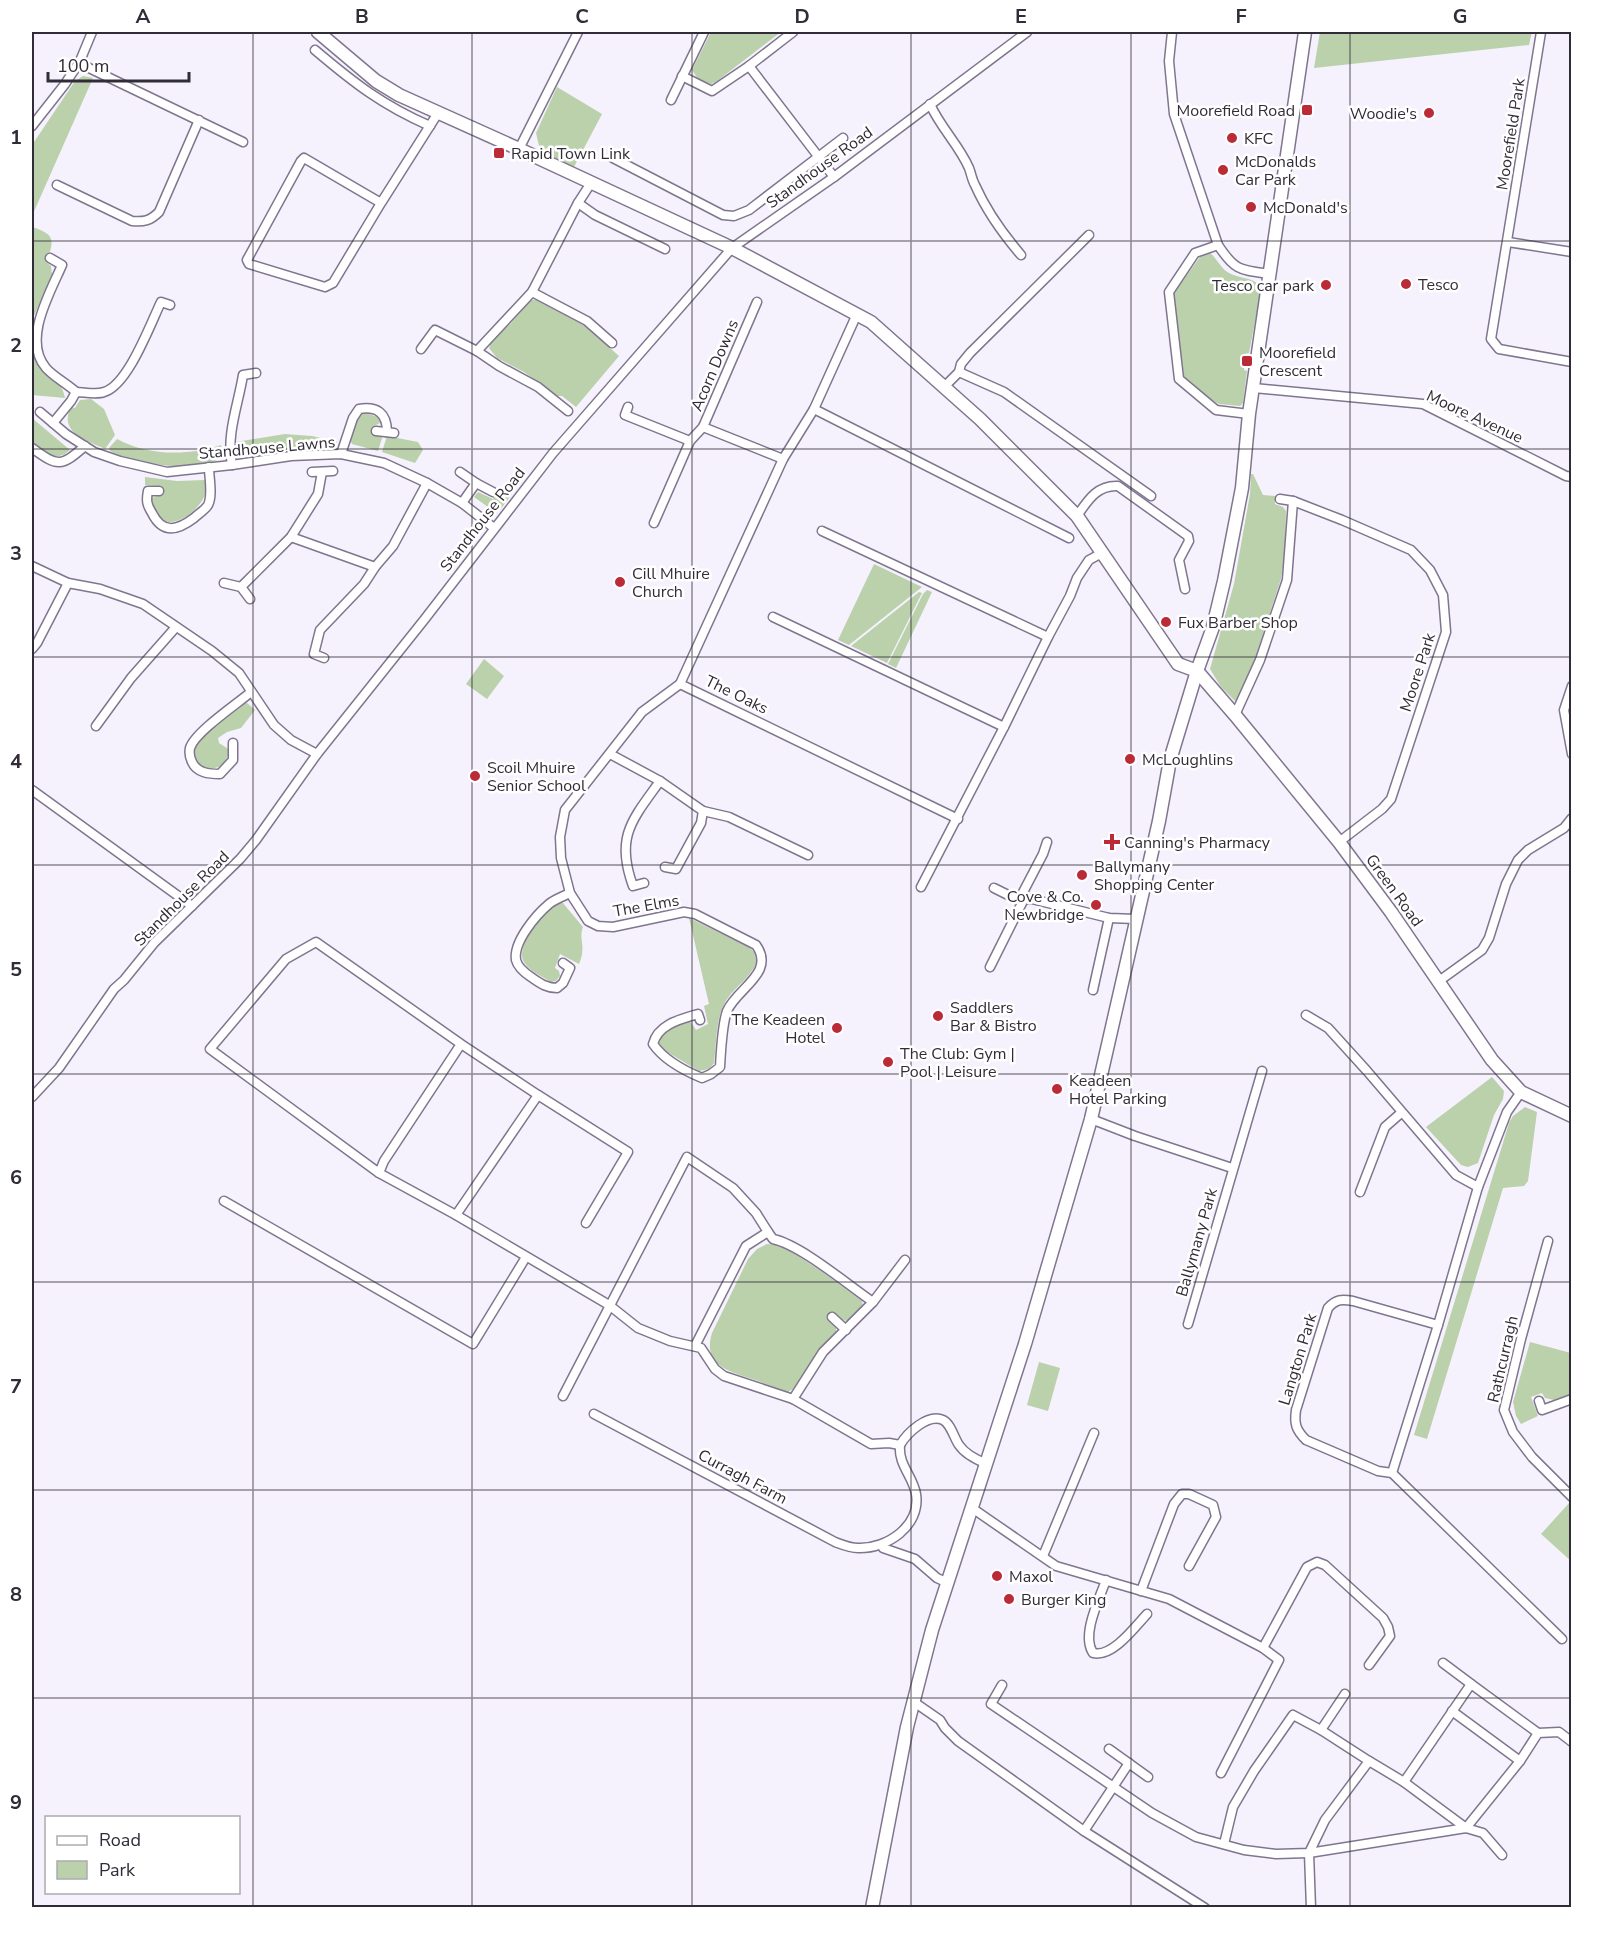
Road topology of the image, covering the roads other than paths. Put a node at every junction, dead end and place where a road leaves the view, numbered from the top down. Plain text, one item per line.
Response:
1 (92, 32) edge
2 (318, 32) edge
3 (578, 32) edge
4 (704, 32) edge
5 (793, 32) edge
6 (1028, 32) edge
7 (1172, 32) edge
8 (1305, 32) edge
9 (1541, 32) edge
10 (315, 50) dead end
11 (80, 61) junction
12 (749, 66) junction
13 (682, 76) junction
14 (671, 100) dead end
15 (930, 104) junction
16 (438, 112) junction
17 (199, 120) junction
18 (32, 126) edge
19 (430, 126) junction
20 (843, 138) dead end
21 (243, 142) dead end
22 (519, 149) junction
23 (819, 157) junction
24 (613, 158) dead end
25 (834, 177) junction
26 (591, 183) junction
27 (57, 185) dead end
28 (381, 203) junction
29 (578, 203) junction
30 (1089, 235) dead end
31 (1508, 242) junction
32 (1218, 245) junction
33 (732, 248) junction
34 (665, 249) dead end
35 (1572, 252) edge
36 (1021, 255) dead end
37 (50, 258) dead end
38 (1270, 274) junction
39 (532, 292) junction
40 (757, 302) dead end
41 (170, 305) dead end
42 (857, 314) junction
43 (612, 343) dead end
44 (421, 349) dead end
45 (477, 351) junction
46 (1572, 362) edge
47 (959, 372) junction
48 (256, 373) dead end
49 (944, 387) junction
50 (1254, 388) junction
51 (76, 392) junction
52 (628, 407) dead end
53 (814, 409) junction
54 (568, 411) dead end
55 (40, 412) dead end
56 (1249, 414) junction
57 (53, 423) junction
58 (703, 427) junction
59 (376, 431) dead end
60 (690, 441) junction
61 (85, 446) junction
62 (32, 448) edge
63 (341, 454) junction
64 (783, 459) junction
65 (232, 465) junction
66 (209, 467) junction
67 (333, 471) dead end
68 (312, 472) dead end
69 (322, 472) junction
70 (460, 472) dead end
71 (1572, 477) edge
72 (427, 483) junction
73 (476, 483) junction
74 (159, 490) dead end
75 (493, 492) dead end
76 (1151, 496) dead end
77 (1280, 499) dead end
78 (1293, 501) junction
79 (462, 503) junction
80 (1077, 516) junction
81 (654, 523) dead end
82 (494, 528) junction
83 (822, 531) dead end
84 (291, 537) junction
85 (1069, 538) dead end
86 (1102, 553) junction
87 (32, 566) edge
88 (375, 567) junction
89 (68, 583) junction
90 (224, 583) dead end
91 (241, 587) junction
92 (1185, 588) dead end
93 (250, 599) dead end
94 (773, 617) dead end
95 (176, 627) junction
96 (1048, 637) junction
97 (32, 649) edge
98 (324, 658) dead end
99 (1197, 671) junction
100 (680, 684) junction
101 (1572, 686) edge
102 (251, 692) junction
103 (1235, 716) junction
104 (96, 726) dead end
105 (1004, 727) junction
106 (233, 743) dead end
107 (317, 754) junction
108 (610, 754) junction
109 (1572, 754) edge
110 (660, 781) junction
111 (32, 790) edge
112 (703, 811) junction
113 (1572, 818) edge
114 (958, 819) junction
115 (1047, 842) dead end
116 (1339, 842) junction
117 (808, 855) dead end
118 (665, 867) dead end
119 (644, 883) dead end
120 (921, 887) dead end
121 (994, 888) dead end
122 (570, 893) junction
123 (1022, 899) junction
124 (192, 906) junction
125 (1109, 918) junction
126 (1136, 919) junction
127 (563, 963) dead end
128 (990, 967) dead end
129 (1439, 981) junction
130 (1093, 990) dead end
131 (1306, 1015) dead end
132 (700, 1020) dead end
133 (461, 1044) junction
134 (1262, 1071) dead end
135 (1521, 1092) junction
136 (538, 1095) junction
137 (32, 1096) edge
138 (1401, 1113) junction
139 (1572, 1116) edge
140 (1091, 1119) junction
141 (1232, 1168) junction
142 (379, 1173) junction
143 (1478, 1187) junction
144 (1360, 1192) dead end
145 (224, 1201) dead end
146 (456, 1215) junction
147 (586, 1223) dead end
148 (768, 1232) junction
149 (1548, 1241) dead end
150 (526, 1257) junction
151 (905, 1260) dead end
152 (873, 1302) junction
153 (609, 1305) junction
154 (832, 1317) dead end
155 (1188, 1324) dead end
156 (1438, 1324) junction
157 (846, 1330) junction
158 (694, 1346) junction
159 (563, 1396) dead end
160 (793, 1399) junction
161 (1572, 1399) edge
162 (1539, 1401) dead end
163 (594, 1414) dead end
164 (1094, 1434) dead end
165 (900, 1445) junction
166 (987, 1464) junction
167 (1392, 1473) junction
168 (1572, 1497) edge
169 (972, 1508) junction
170 (882, 1545) junction
171 (1043, 1556) junction
172 (1189, 1566) dead end
173 (1106, 1580) junction
174 (946, 1582) junction
175 (1141, 1591) junction
176 (1147, 1614) dead end
177 (1562, 1639) dead end
178 (1263, 1648) junction
179 (1443, 1663) dead end
180 (1369, 1665) dead end
181 (1471, 1684) junction
182 (1002, 1685) dead end
183 (1345, 1694) dead end
184 (914, 1702) junction
185 (1452, 1711) junction
186 (1321, 1730) junction
187 (1538, 1733) junction
188 (1572, 1742) edge
189 (1109, 1749) dead end
190 (1369, 1761) junction
191 (1520, 1761) junction
192 (1129, 1763) junction
193 (1221, 1773) dead end
194 (1149, 1777) dead end
195 (1404, 1782) junction
196 (1113, 1786) junction
197 (1466, 1828) junction
198 (1084, 1831) junction
199 (1224, 1844) junction
200 (1309, 1853) junction
201 (1502, 1855) dead end
202 (872, 1908) edge
203 (1205, 1908) edge
204 (1311, 1908) edge

1 - 11 street
2 - 16 main road, Green Road
3 - 22 street
4 - 13 street
5 - 12 street
6 - 15 street, Standhouse Road
7 - 32 street
8 - 38 main road
9 - 31 street, Moorefield Park
10 - 19 street
11 - 17 street
11 - 18 street
12 - 13 street
12 - 23 street
13 - 14 street
15 - 25 street, Standhouse Road
15 - 36 street
16 - 19 street
16 - 22 main road, Green Road
17 - 21 street
17 - 27 street
19 - 28 street
20 - 23 street
22 - 26 main road, Green Road
23 - 24 street
23 - 25 street
25 - 33 street, Standhouse Road
26 - 29 street
26 - 33 main road, Green Road
28 - 28 street
29 - 34 street
29 - 39 street
30 - 47 street
31 - 35 street
31 - 46 street, Moorefield Park
32 - 38 street
32 - 56 street
33 - 42 main road, Green Road
33 - 82 street, Standhouse Road
37 - 51 street
38 - 50 main road
39 - 43 street
39 - 45 street
40 - 58 street, Acorn Downs
41 - 51 street
42 - 49 main road, Green Road
42 - 53 street, The Oaks
44 - 45 street
45 - 54 street
47 - 49 street
47 - 76 street
48 - 65 street
49 - 80 main road, Green Road
50 - 56 main road
50 - 71 street, Moore Avenue
51 - 57 street
52 - 60 street
53 - 64 street, The Oaks
53 - 85 street
55 - 57 street, Standhouse Lawns
56 - 99 main road
57 - 61 street, Standhouse Lawns
58 - 60 street
58 - 64 street, Acorn Downs
59 - 63 street
60 - 81 street
61 - 62 street
61 - 66 street, Standhouse Lawns
63 - 65 street, Standhouse Lawns
63 - 72 street, Standhouse Lawns
64 - 100 street, The Oaks
65 - 66 street, Standhouse Lawns
66 - 74 street
67 - 69 street
68 - 69 street
69 - 84 street
70 - 73 street
72 - 79 street, Standhouse Lawns
72 - 88 street
73 - 75 street
73 - 79 street
77 - 78 street, Moore Park
78 - 103 street
78 - 116 street, Moore Park
79 - 82 street, Standhouse Lawns
80 - 86 main road, Green Road
80 - 92 street
82 - 107 street, Standhouse Road
83 - 96 street
84 - 88 street
84 - 91 street
86 - 96 street
86 - 99 main road, Green Road
87 - 89 street
88 - 98 street
89 - 95 street
89 - 97 street
90 - 91 street
91 - 93 street
94 - 105 street
95 - 102 street
95 - 104 street
96 - 105 street
99 - 103 main road, Green Road
99 - 126 main road
100 - 108 street, The Elms
100 - 114 street, The Oaks
101 - 109 street
102 - 106 street
102 - 107 street
103 - 116 main road, Green Road
105 - 114 street
107 - 124 street, Standhouse Road
108 - 110 street
108 - 122 street, The Elms
110 - 112 street
110 - 119 street
111 - 124 street
112 - 117 street
112 - 118 street
113 - 129 street
114 - 120 street
115 - 123 street
116 - 129 main road, Green Road
121 - 123 street
122 - 127 street
122 - 132 street, The Elms
123 - 125 street
123 - 128 street
124 - 137 street, Standhouse Road
125 - 126 street
125 - 130 street
126 - 140 main road
129 - 135 main road, Green Road
131 - 138 street
133 - 136 street
133 - 142 street
133 - 142 street
134 - 141 street, Ballymany Park
135 - 139 main road, Green Road
135 - 143 street
136 - 146 street
136 - 147 street
138 - 143 street
138 - 144 street
140 - 141 street
140 - 166 main road
141 - 155 street, Ballymany Park
142 - 146 street
143 - 156 street
145 - 150 street
146 - 150 street
148 - 152 street
148 - 153 street
148 - 158 street
149 - 168 street, Rathcurragh
150 - 153 street
151 - 152 street
152 - 157 street
153 - 158 street
153 - 159 street
154 - 157 street
156 - 167 street
156 - 167 street, Langton Park
157 - 160 street
158 - 160 street
160 - 165 street
161 - 162 street
163 - 170 street, Curragh Farm
164 - 171 street
165 - 166 street
165 - 170 street
166 - 169 main road
167 - 177 street, Langton Park
169 - 171 street
169 - 174 main road
170 - 174 street, Curragh Farm
171 - 173 street
172 - 175 street
173 - 175 street
173 - 176 street
174 - 184 main road
175 - 178 street
178 - 180 street
178 - 193 street
179 - 181 street
181 - 185 street
181 - 187 street
182 - 196 street
183 - 186 street
184 - 198 street
184 - 202 main road
185 - 191 street
185 - 195 street
186 - 190 street
186 - 199 street
187 - 188 street
187 - 191 street
189 - 192 street
190 - 195 street
190 - 200 street
191 - 197 street
192 - 194 street
192 - 196 street
195 - 197 street
196 - 198 street
196 - 199 street
197 - 200 street
197 - 201 street
198 - 203 street
199 - 200 street
200 - 204 street

